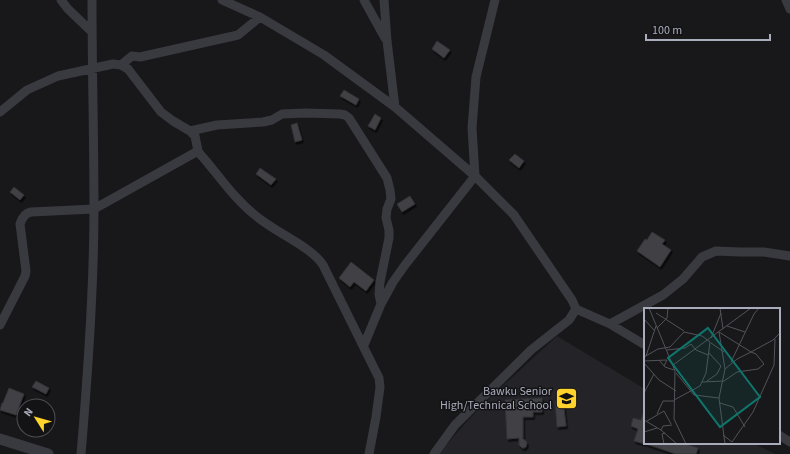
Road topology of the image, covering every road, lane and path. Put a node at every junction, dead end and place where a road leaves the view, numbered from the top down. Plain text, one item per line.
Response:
1 (61, 0) edge
2 (92, 0) edge
3 (222, 0) edge
4 (364, 0) edge
5 (384, 0) edge
6 (495, 0) edge
7 (786, 0) edge
8 (790, 9) edge
9 (260, 17) junction
10 (92, 32) junction
11 (387, 41) junction
12 (121, 65) junction
13 (92, 68) junction
14 (395, 107) junction
15 (0, 112) edge
16 (190, 131) junction
17 (198, 151) junction
18 (474, 176) junction
19 (94, 209) junction
20 (790, 256) edge
21 (381, 304) junction
22 (576, 310) junction
23 (610, 324) junction
24 (0, 325) edge
25 (644, 344) edge
26 (364, 345) junction
27 (780, 435) edge
28 (0, 439) edge
29 (790, 442) edge
30 (48, 454) edge
31 (81, 454) edge
32 (369, 454) edge
33 (434, 454) edge

1 - 10 street
2 - 10 street
3 - 9 street
4 - 11 street
5 - 11 street
6 - 18 street
7 - 8 street
9 - 12 street
9 - 14 street
10 - 13 street
11 - 14 street
12 - 13 street
12 - 16 street
13 - 15 street
13 - 19 street
14 - 18 street
16 - 17 street
16 - 21 street
17 - 19 street
17 - 26 street
18 - 21 street
18 - 22 street
19 - 24 street
19 - 31 street
20 - 23 street
21 - 26 street
22 - 23 street
22 - 33 street
23 - 25 street
26 - 32 street
27 - 29 street
28 - 30 street

